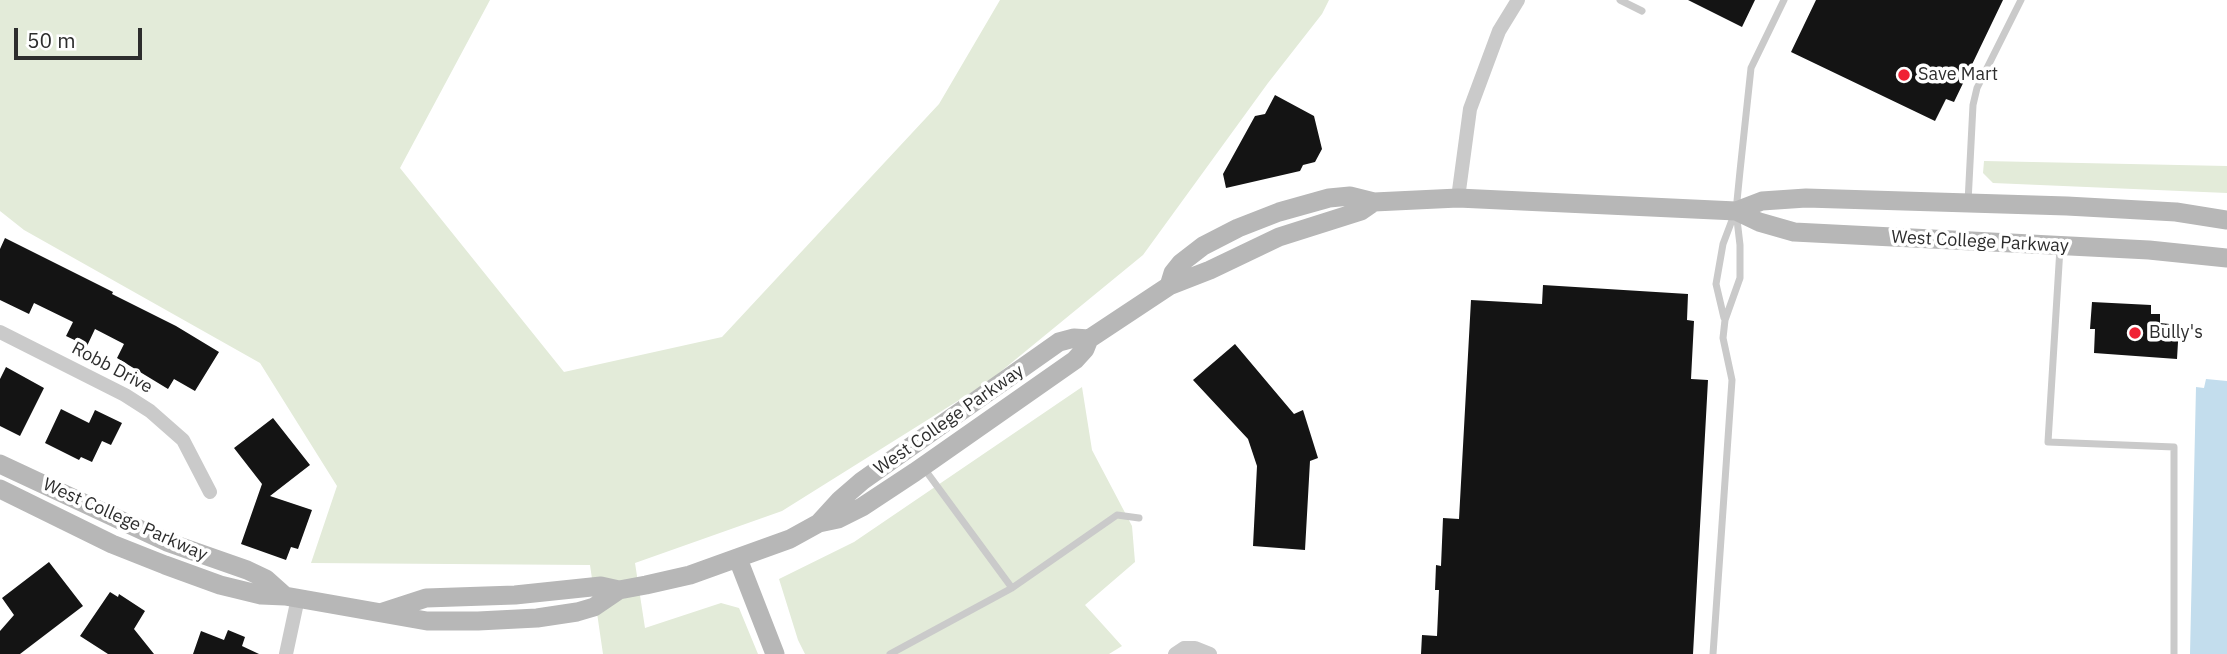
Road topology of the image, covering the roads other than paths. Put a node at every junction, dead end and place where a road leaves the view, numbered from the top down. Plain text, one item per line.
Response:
1 (1518, 0) edge
2 (1620, 0) edge
3 (1784, 0) edge
4 (2021, 0) edge
5 (1642, 11) dead end
6 (1458, 198) junction
7 (1968, 203) junction
8 (1736, 211) junction
9 (2227, 220) edge
10 (2060, 246) junction
11 (2227, 258) edge
12 (1725, 320) junction
13 (0, 332) edge
14 (1089, 340) junction
15 (0, 464) edge
16 (923, 467) junction
17 (0, 489) edge
18 (210, 492) dead end
19 (1139, 518) dead end
20 (819, 523) junction
21 (738, 559) junction
22 (1012, 588) junction
23 (292, 597) junction
24 (286, 654) edge
25 (775, 654) edge
26 (890, 654) edge
27 (1175, 654) edge
28 (1210, 654) edge
29 (1713, 654) edge
30 (2174, 654) edge

1 - 6 street
2 - 5 lane
3 - 8 lane
4 - 7 lane
6 - 8 street, West College Parkway
6 - 14 street, West College Parkway
7 - 8 street, West College Parkway
7 - 9 street, West College Parkway
8 - 10 street, West College Parkway
8 - 12 lane
8 - 12 lane
10 - 11 street, West College Parkway
10 - 30 lane
12 - 29 lane
13 - 18 street, Robb Drive
14 - 16 street, West College Parkway
14 - 20 street, West College Parkway
15 - 23 street, West College Parkway
16 - 20 street, West College Parkway
16 - 22 lane
17 - 23 street, West College Parkway
19 - 22 lane
20 - 21 street, West College Parkway
21 - 23 street, West College Parkway
21 - 25 street
22 - 26 lane
23 - 24 street
27 - 28 street

